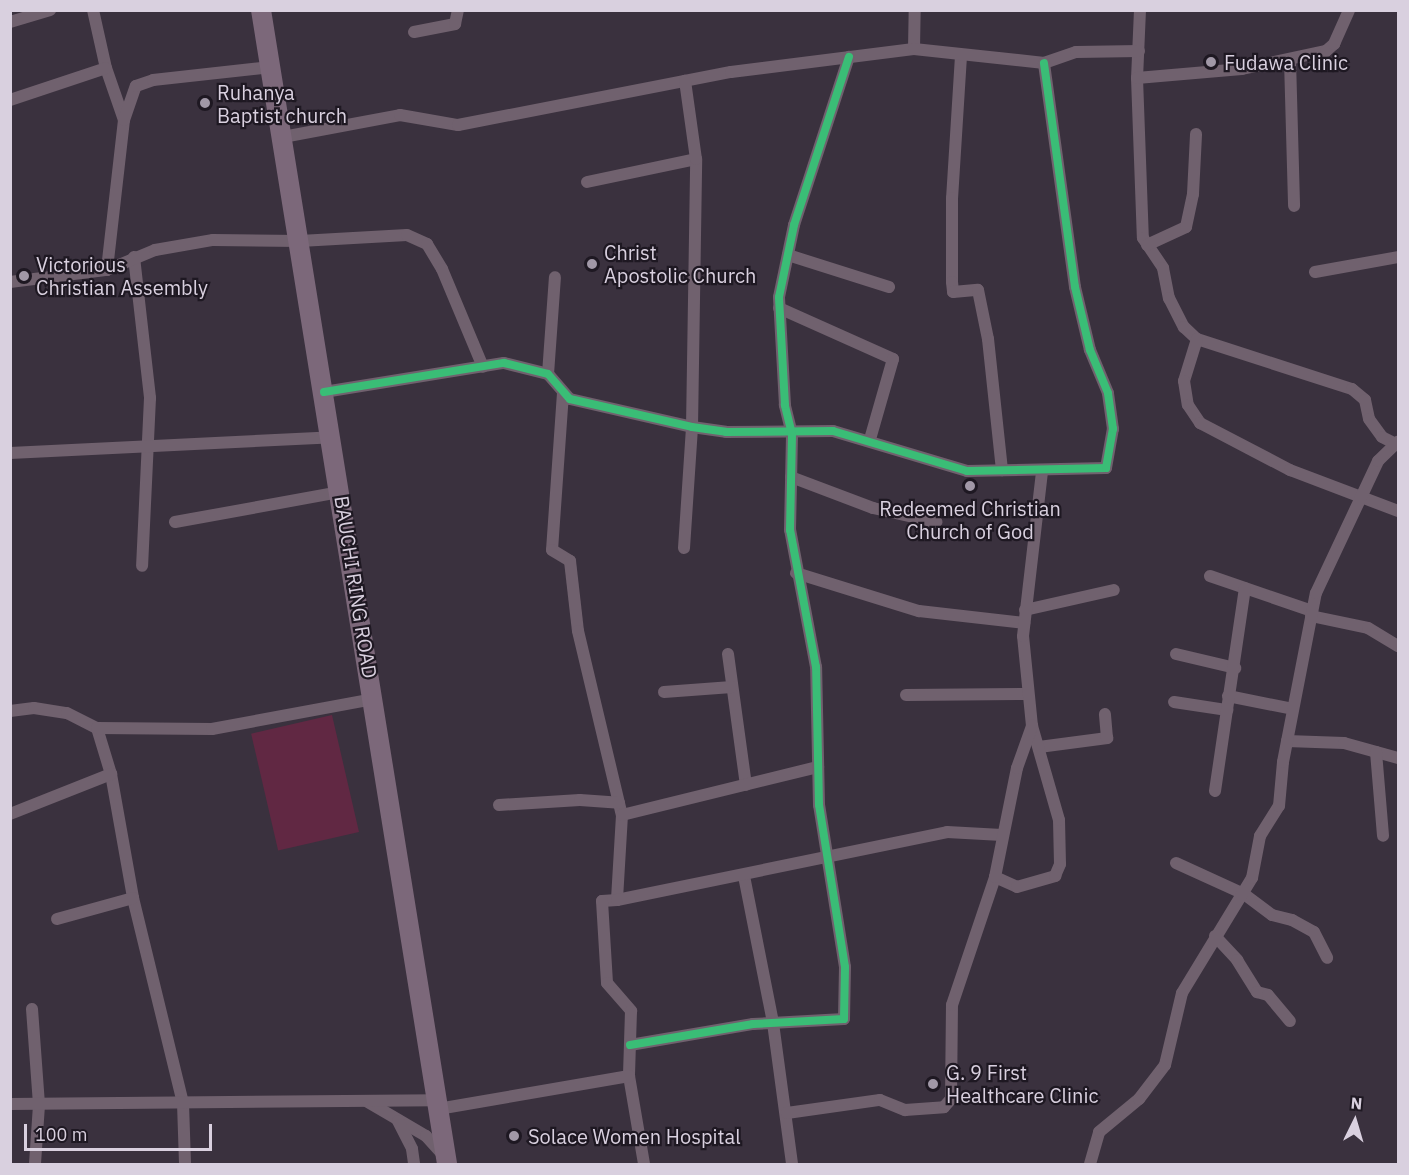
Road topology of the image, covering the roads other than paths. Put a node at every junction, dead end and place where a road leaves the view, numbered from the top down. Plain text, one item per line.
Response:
1 (50, 10) edge
2 (93, 10) edge
3 (261, 10) edge
4 (458, 10) edge
5 (915, 10) edge
6 (1140, 10) edge
7 (1349, 10) edge
8 (10, 22) edge
9 (414, 32) dead end
10 (914, 49) junction
11 (1138, 51) junction
12 (849, 57) junction
13 (961, 57) junction
14 (1290, 60) junction
15 (1044, 63) junction
16 (271, 67) junction
17 (106, 68) junction
18 (1137, 78) junction
19 (685, 81) junction
20 (10, 100) edge
21 (124, 120) junction
22 (1196, 134) dead end
23 (283, 137) junction
24 (696, 159) junction
25 (587, 182) dead end
26 (1294, 206) dead end
27 (300, 241) junction
28 (1148, 245) junction
29 (788, 255) junction
30 (134, 257) junction
31 (1398, 257) edge
32 (107, 270) junction
33 (1314, 272) dead end
34 (555, 277) dead end
35 (10, 282) edge
36 (889, 287) dead end
37 (779, 308) junction
38 (1197, 339) junction
39 (483, 367) junction
40 (548, 374) junction
41 (324, 392) junction
42 (562, 393) junction
43 (692, 427) junction
44 (792, 434) junction
45 (333, 437) junction
46 (870, 439) junction
47 (145, 444) junction
48 (1398, 444) edge
49 (10, 453) edge
50 (1002, 470) junction
51 (1042, 472) junction
52 (791, 477) junction
53 (340, 492) junction
54 (1364, 496) junction
55 (1398, 511) edge
56 (175, 522) dead end
57 (936, 522) dead end
58 (684, 548) dead end
59 (142, 566) dead end
60 (796, 573) junction
61 (1210, 576) dead end
62 (1245, 588) junction
63 (1114, 590) dead end
64 (1312, 614) junction
65 (1024, 617) junction
66 (1398, 646) edge
67 (728, 654) dead end
68 (1176, 654) dead end
69 (1235, 668) junction
70 (732, 687) junction
71 (664, 692) dead end
72 (906, 694) dead end
73 (1028, 694) junction
74 (1228, 696) junction
75 (374, 699) junction
76 (1174, 702) dead end
77 (1293, 709) junction
78 (1227, 710) junction
79 (10, 711) edge
80 (1105, 714) dead end
81 (1032, 726) junction
82 (97, 728) junction
83 (1287, 741) junction
84 (1039, 747) junction
85 (1376, 752) junction
86 (1398, 758) edge
87 (818, 767) junction
88 (111, 774) junction
89 (746, 785) junction
90 (1215, 791) dead end
91 (499, 805) dead end
92 (620, 809) junction
93 (10, 814) edge
94 (1002, 835) junction
95 (1383, 836) dead end
96 (829, 854) junction
97 (1176, 863) dead end
98 (744, 876) junction
99 (995, 876) junction
100 (1245, 894) junction
101 (133, 898) junction
102 (617, 900) junction
103 (57, 919) dead end
104 (1215, 936) junction
105 (1327, 958) dead end
106 (32, 1009) dead end
107 (1290, 1021) dead end
108 (774, 1023) junction
109 (630, 1045) junction
110 (629, 1076) junction
111 (367, 1101) junction
112 (183, 1103) junction
113 (10, 1104) edge
114 (437, 1104) junction
115 (39, 1105) junction
116 (787, 1113) junction
117 (397, 1120) junction
118 (447, 1161) edge
119 (35, 1164) edge
120 (185, 1164) edge
121 (414, 1164) edge
122 (644, 1164) edge
123 (792, 1164) edge
124 (1090, 1164) edge

1 - 8 street
2 - 17 street
3 - 16 main road, BAUCHI RING ROAD
4 - 9 street
5 - 10 street
6 - 11 street
7 - 14 street
10 - 12 street
10 - 13 street
11 - 15 street
11 - 18 street
12 - 19 street
12 - 29 street
13 - 15 street
13 - 50 street
14 - 18 street
14 - 26 street
15 - 51 street
16 - 21 street
16 - 23 main road, BAUCHI RING ROAD
17 - 20 street
17 - 21 street
18 - 28 street
19 - 23 street
19 - 24 street
21 - 32 street
22 - 28 street
23 - 27 main road, BAUCHI RING ROAD
24 - 25 street
24 - 43 street
27 - 30 street
27 - 39 street
27 - 41 main road, BAUCHI RING ROAD
28 - 38 street
29 - 36 street
29 - 37 street
30 - 32 street
30 - 47 street
31 - 33 street
32 - 35 street
34 - 40 street
37 - 44 street
37 - 46 street
38 - 48 street
38 - 54 street
39 - 40 street
39 - 41 street
40 - 42 street
41 - 45 main road, BAUCHI RING ROAD
42 - 43 street
42 - 92 street
43 - 44 street
43 - 58 street
44 - 46 street
44 - 52 street
45 - 47 street
45 - 53 main road, BAUCHI RING ROAD
46 - 50 street
47 - 49 street
47 - 59 street
48 - 54 street
50 - 51 street
51 - 65 street
52 - 57 street
52 - 60 street
53 - 56 street
53 - 75 main road, BAUCHI RING ROAD
54 - 55 street
54 - 64 street
60 - 65 street
60 - 87 street
61 - 62 street
62 - 64 street
62 - 69 street
63 - 65 street
64 - 66 street
64 - 77 street
65 - 73 street
67 - 70 street
68 - 69 street
69 - 74 street
70 - 71 street
70 - 89 street
72 - 73 street
73 - 81 street
74 - 77 street
74 - 78 street
75 - 82 street
75 - 114 main road, BAUCHI RING ROAD
76 - 78 street
77 - 83 street
78 - 90 street
79 - 82 street
80 - 84 street
81 - 84 street
81 - 94 street
82 - 88 street
83 - 85 street
83 - 100 street
84 - 99 street
85 - 86 street
85 - 95 street
87 - 89 street
87 - 96 street
88 - 93 street
88 - 101 street
89 - 92 street
91 - 92 street
92 - 102 street
94 - 96 street
94 - 99 street
96 - 98 street
96 - 108 street
97 - 100 street
98 - 102 street
98 - 108 street
99 - 116 street
100 - 104 street
100 - 105 street
101 - 103 street
101 - 112 street
102 - 109 street
104 - 107 street
104 - 124 street
106 - 115 street
108 - 109 street
108 - 116 street
109 - 110 street
110 - 114 street
110 - 122 street
111 - 112 street
111 - 114 street
111 - 117 street
112 - 115 street
112 - 120 street
113 - 115 street
114 - 118 main road, BAUCHI RING ROAD
115 - 119 street
116 - 123 street
117 - 118 street
117 - 121 street

